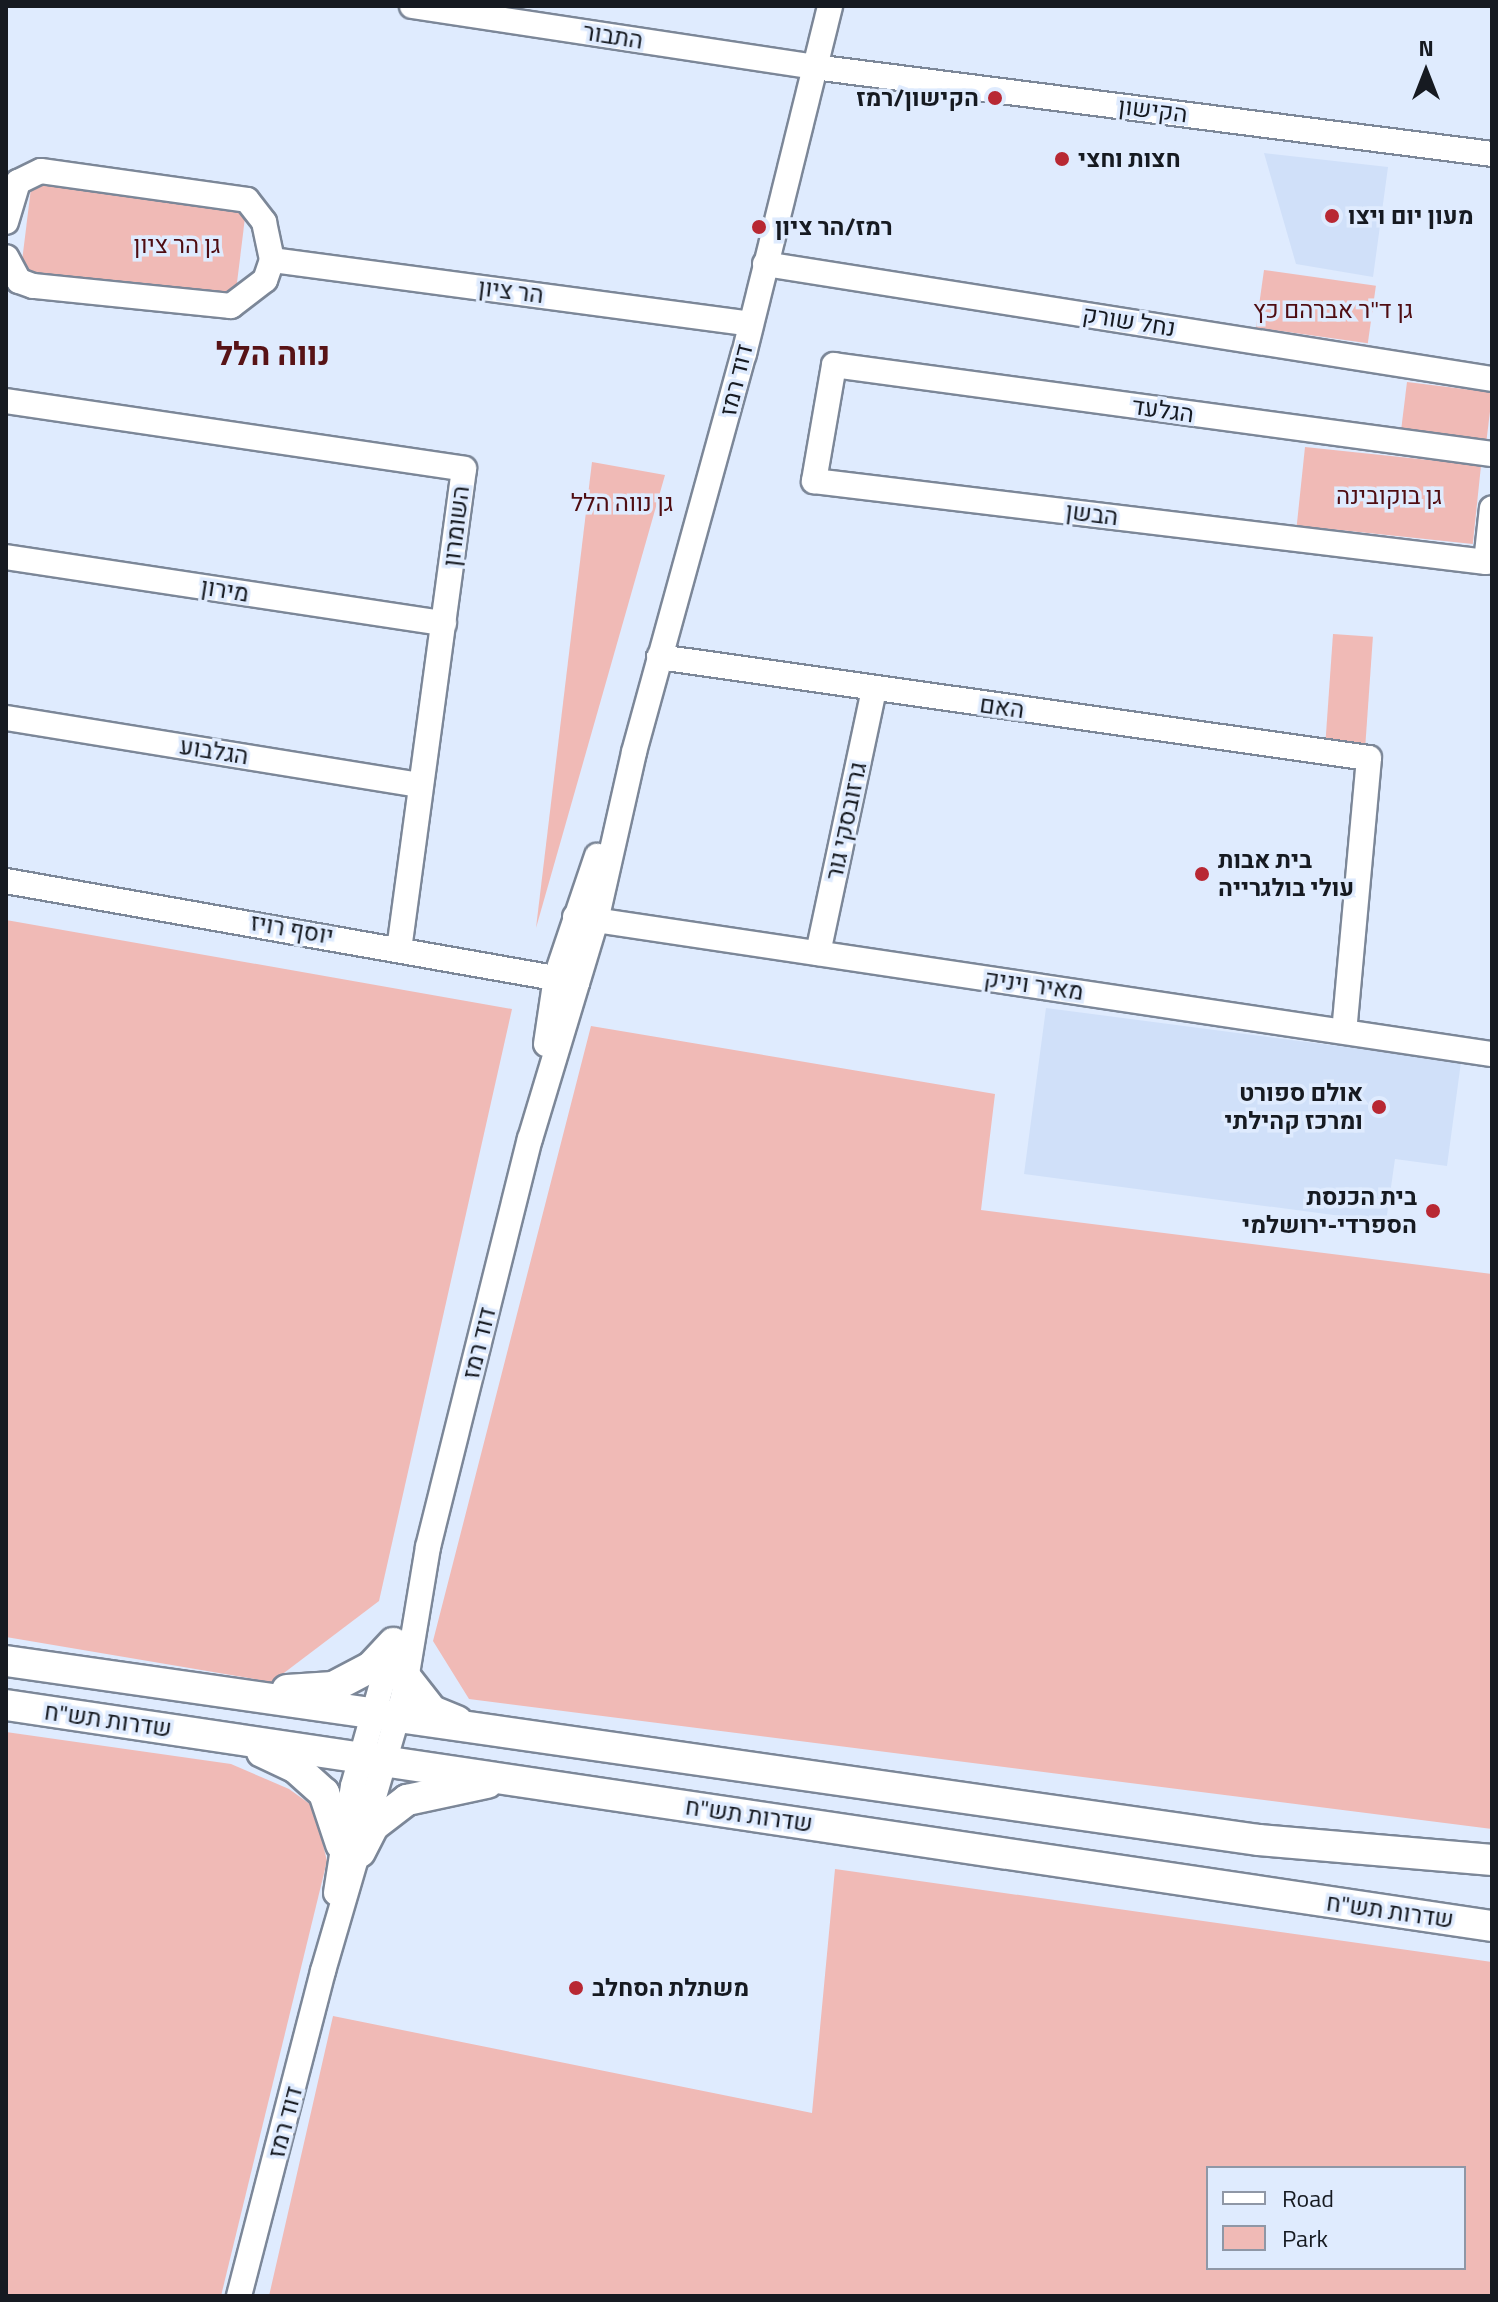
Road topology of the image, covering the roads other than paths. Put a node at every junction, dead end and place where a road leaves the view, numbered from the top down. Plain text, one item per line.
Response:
1 (412, 6) edge
2 (830, 6) edge
3 (814, 67) junction
4 (1492, 154) edge
5 (6, 222) edge
6 (6, 257) edge
7 (272, 260) junction
8 (765, 264) junction
9 (749, 324) junction
10 (834, 365) joint
11 (1492, 379) edge
12 (6, 401) edge
13 (1492, 454) edge
14 (1492, 508) edge
15 (6, 557) edge
16 (444, 623) junction
17 (659, 657) junction
18 (874, 689) junction
19 (6, 718) edge
20 (421, 785) junction
21 (6, 881) edge
22 (585, 919) junction
23 (399, 947) junction
24 (818, 953) junction
25 (567, 980) junction
26 (1344, 1031) junction
27 (1492, 1054) edge
28 (428, 1547) junction
29 (393, 1643) junction
30 (6, 1661) edge
31 (407, 1679) junction
32 (229, 1694) junction
33 (6, 1705) edge
34 (385, 1716) junction
35 (481, 1730) junction
36 (231, 1738) junction
37 (373, 1759) junction
38 (507, 1779) junction
39 (350, 1848) junction
40 (1492, 1860) edge
41 (1492, 1926) edge
42 (239, 2296) edge

1 - 3 street, התבור
2 - 3 street, דוד רמז
3 - 4 street, הקישון
3 - 8 street, דוד רמז
5 - 7 street
6 - 7 street
7 - 9 street, הר ציון
8 - 9 street, דוד רמז
8 - 11 street, נחל שורק
9 - 17 street, דוד רמז
10 - 13 street, הגלעד
10 - 14 street, הבשן
12 - 16 street, השומרון
15 - 16 street, מירון
16 - 20 street, השומרון
17 - 18 street, האם
17 - 22 street, דוד רמז
18 - 24 street, גרזובסקי גור
18 - 26 street, האם
19 - 20 street, הגלבוע
20 - 23 street, השומרון
21 - 23 street, יוסף רויז
22 - 24 street, מאיר ויניק
22 - 25 street, דוד רמז
23 - 25 street, יוסף רויז
24 - 26 street, מאיר ויניק
25 - 28 street, דוד רמז
26 - 27 street, מאיר ויניק
28 - 29 street, דוד רמז
28 - 31 street, דוד רמז
29 - 32 main road
29 - 34 street, דוד רמז
30 - 32 main road, שדרות תש"ח
31 - 34 street, דוד רמז
31 - 35 main road
32 - 34 main road, שדרות תש"ח
33 - 36 main road, שדרות תש"ח
34 - 35 main road, שדרות תש"ח
34 - 37 street, דוד רמז
35 - 40 main road, שדרות תש"ח
36 - 37 main road, שדרות תש"ח
36 - 39 main road
37 - 38 main road, שדרות תש"ח
37 - 39 street, דוד רמז
38 - 39 main road
38 - 41 main road, שדרות תש"ח
39 - 42 street, דוד רמז

